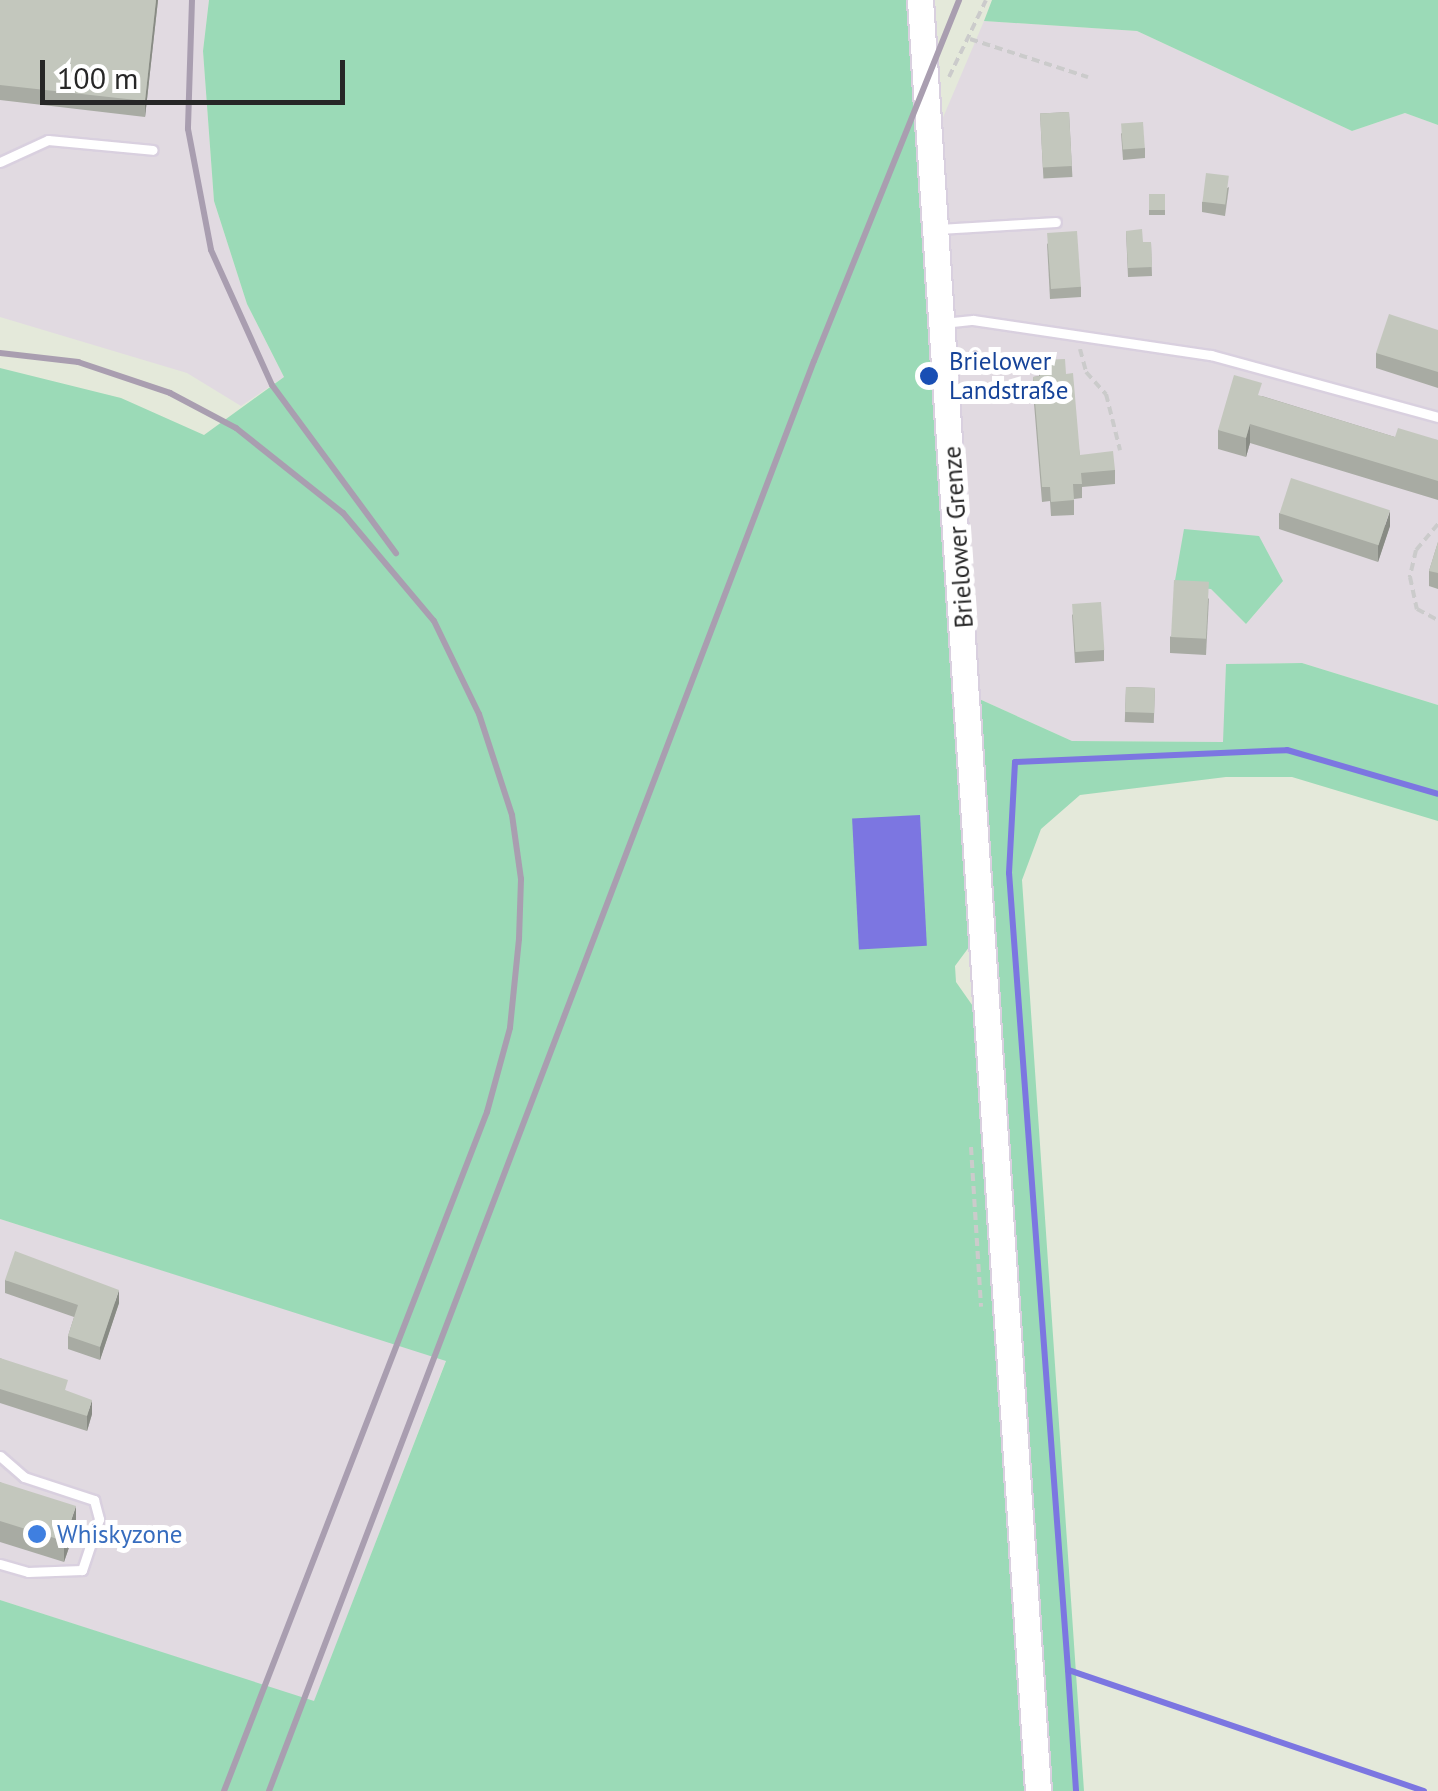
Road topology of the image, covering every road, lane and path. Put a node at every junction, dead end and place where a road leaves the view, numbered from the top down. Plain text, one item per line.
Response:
1 (920, 0) edge
2 (986, 0) edge
3 (970, 39) junction
4 (1088, 77) dead end
5 (928, 117) junction
6 (153, 150) dead end
7 (0, 162) edge
8 (1056, 222) dead end
9 (936, 229) junction
10 (943, 323) junction
11 (1076, 335) junction
12 (1438, 417) edge
13 (1120, 450) dead end
14 (1438, 524) edge
15 (1438, 620) edge
16 (0, 1456) edge
17 (0, 1564) edge
18 (1038, 1791) edge

1 - 5 main road, Brielower Grenze
2 - 3 path
3 - 4 path
3 - 5 path
5 - 9 main road, Brielower Grenze
6 - 7 lane
8 - 9 lane
9 - 10 main road, Brielower Grenze
10 - 11 lane
10 - 18 main road, Brielower Grenze
11 - 12 lane
11 - 13 path
14 - 15 path
16 - 17 lane

